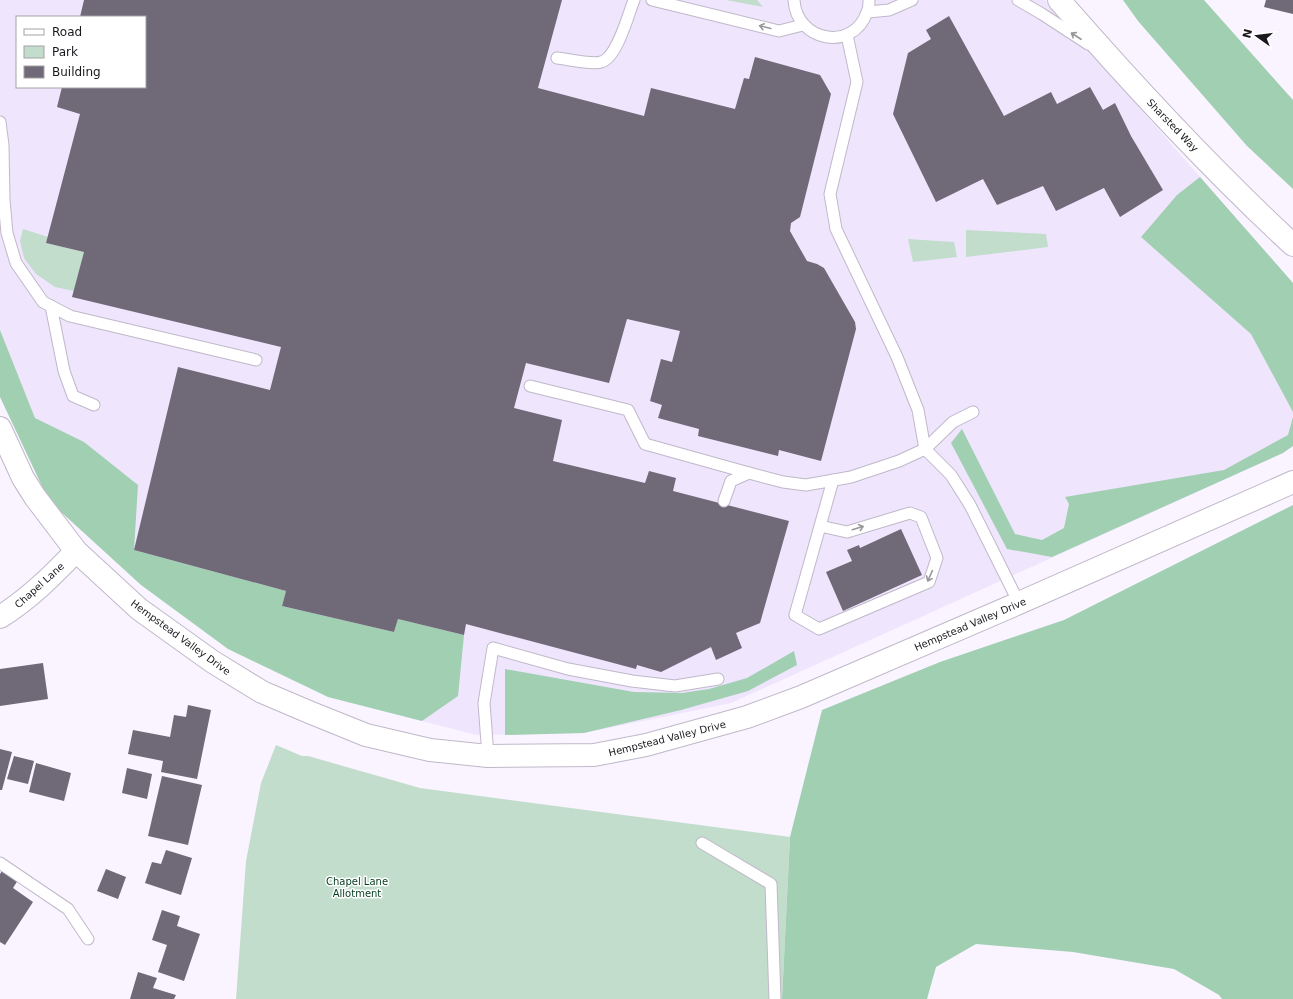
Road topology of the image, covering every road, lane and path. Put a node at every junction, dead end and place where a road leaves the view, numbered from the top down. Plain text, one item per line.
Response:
1 (634, 0) edge
2 (652, 0) edge
3 (794, 0) edge
4 (869, 0) edge
5 (912, 0) edge
6 (1018, 0) edge
7 (1059, 0) edge
8 (868, 12) junction
9 (803, 25) junction
10 (847, 34) junction
11 (557, 58) dead end
12 (1109, 58) junction
13 (0, 122) edge
14 (1293, 244) edge
15 (51, 306) junction
16 (256, 360) dead end
17 (530, 386) dead end
18 (94, 405) dead end
19 (973, 412) dead end
20 (0, 428) edge
21 (925, 449) junction
22 (749, 473) junction
23 (833, 480) junction
24 (1293, 482) edge
25 (724, 501) dead end
26 (820, 526) junction
27 (76, 551) junction
28 (1019, 604) junction
29 (0, 617) edge
30 (718, 679) dead end
31 (488, 756) junction
32 (702, 843) dead end
33 (0, 863) edge
34 (88, 939) dead end
35 (775, 999) edge

1 - 11 lane
9 -> 2 lane
3 - 9 lane
4 - 8 lane
5 - 8 lane
12 -> 6 lane
7 - 12 street, Sharsted Way
8 - 10 lane
9 - 10 lane
10 - 21 lane
12 - 14 street, Sharsted Way
13 - 15 lane
15 - 16 lane
15 - 18 lane
17 - 22 lane
19 - 21 lane
20 - 27 street, Hempstead Valley Drive
21 - 23 lane
21 - 28 lane
22 - 23 lane
22 - 25 lane
23 - 26 lane
24 - 28 street, Hempstead Valley Drive
26 -> 26 lane
27 - 29 street, Chapel Lane
27 - 31 street, Hempstead Valley Drive
28 - 31 street, Hempstead Valley Drive
30 - 31 lane
32 - 35 lane
33 - 34 lane

